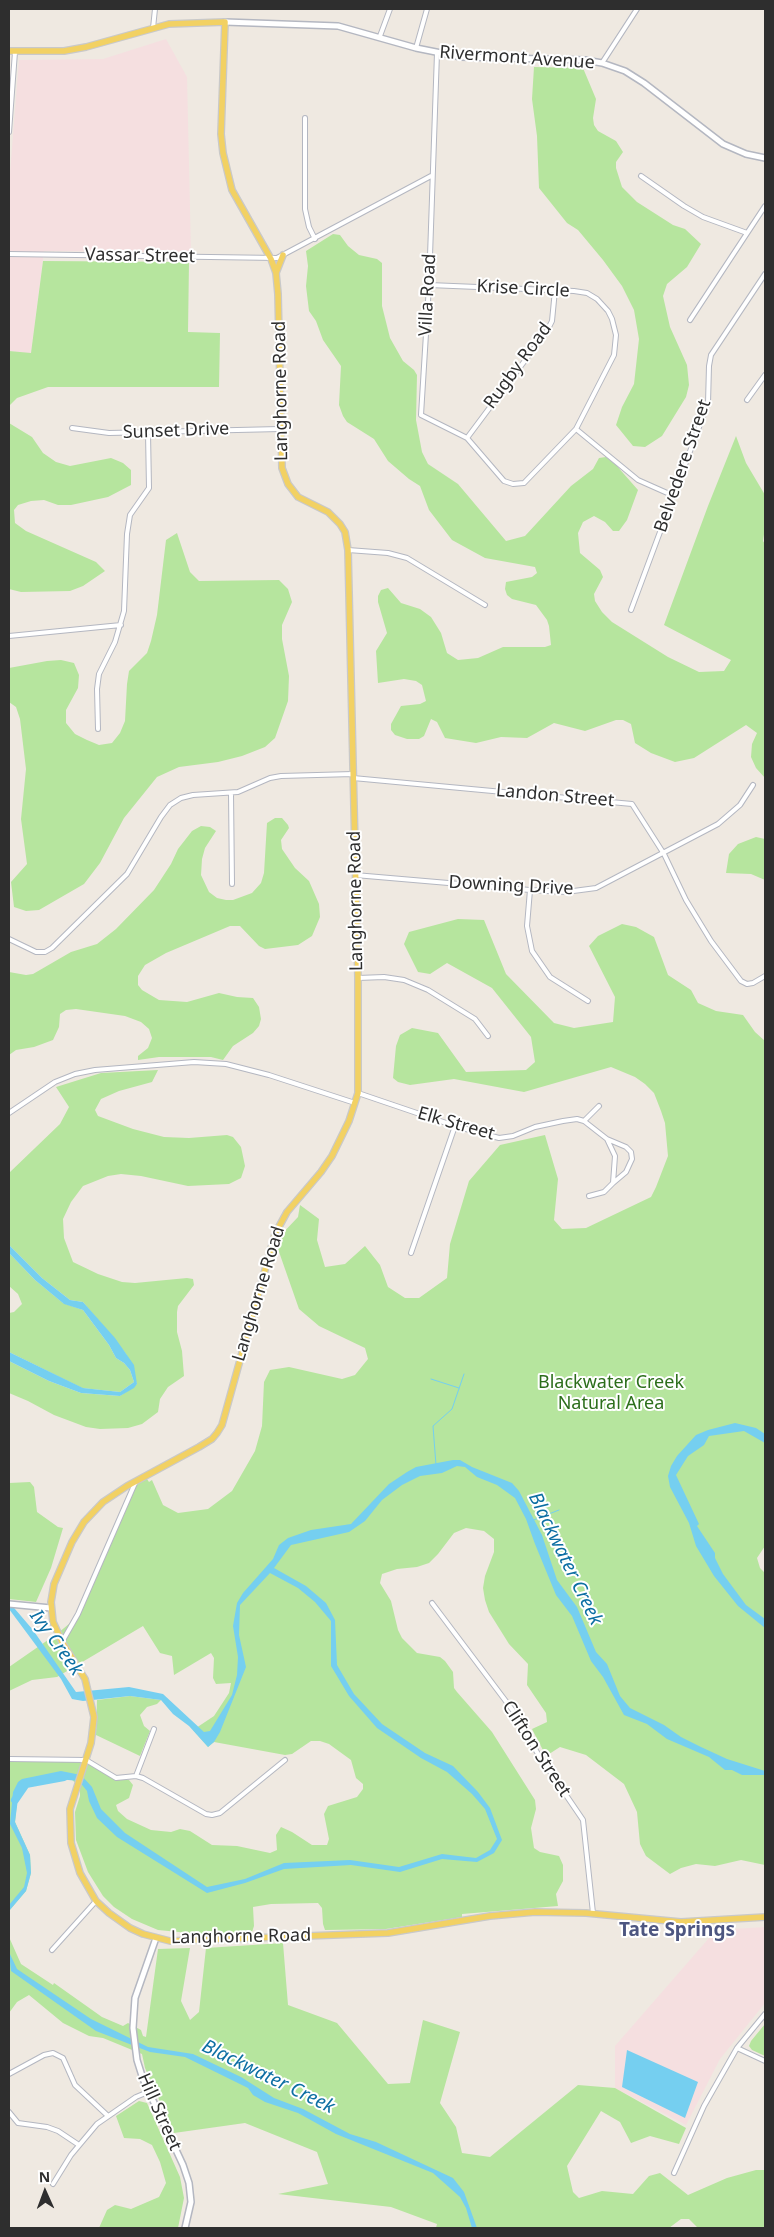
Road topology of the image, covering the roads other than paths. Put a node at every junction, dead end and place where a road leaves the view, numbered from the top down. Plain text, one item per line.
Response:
1 (155, 9) edge
2 (390, 9) edge
3 (427, 9) edge
4 (637, 9) edge
5 (226, 22) junction
6 (153, 28) junction
7 (380, 36) junction
8 (416, 48) junction
9 (12, 51) edge
10 (437, 53) junction
11 (602, 63) junction
12 (305, 118) dead end
13 (9, 132) edge
14 (765, 158) edge
15 (432, 176) junction
16 (641, 176) dead end
17 (765, 206) edge
18 (747, 233) junction
19 (315, 239) junction
20 (9, 254) edge
21 (283, 255) junction
22 (271, 259) junction
23 (276, 273) junction
24 (765, 274) edge
25 (429, 285) junction
26 (555, 290) junction
27 (690, 320) dead end
28 (765, 375) edge
29 (747, 400) dead end
30 (421, 415) joint
31 (72, 428) dead end
32 (280, 428) junction
33 (576, 429) junction
34 (148, 432) junction
35 (466, 438) junction
36 (674, 496) junction
37 (348, 550) junction
38 (485, 605) dead end
39 (631, 610) dead end
40 (121, 625) junction
41 (9, 636) edge
42 (98, 728) dead end
43 (353, 776) junction
44 (753, 785) dead end
45 (231, 794) junction
46 (664, 854) junction
47 (355, 875) junction
48 (232, 884) dead end
49 (530, 890) junction
50 (9, 940) edge
51 (765, 976) edge
52 (358, 978) junction
53 (588, 1001) dead end
54 (488, 1036) dead end
55 (358, 1093) junction
56 (355, 1103) junction
57 (599, 1106) dead end
58 (9, 1113) edge
59 (584, 1121) junction
60 (455, 1126) junction
61 (607, 1139) junction
62 (613, 1183) junction
63 (590, 1196) dead end
64 (411, 1253) dead end
65 (136, 1481) junction
66 (9, 1604) edge
67 (432, 1604) dead end
68 (51, 1608) junction
69 (62, 1642) junction
70 (154, 1728) dead end
71 (9, 1759) edge
72 (285, 1760) dead end
73 (85, 1762) junction
74 (136, 1776) junction
75 (96, 1901) junction
76 (593, 1914) junction
77 (765, 1917) edge
78 (156, 1938) junction
79 (52, 1950) dead end
80 (765, 2014) edge
81 (737, 2048) junction
82 (765, 2061) edge
83 (9, 2074) edge
84 (148, 2092) junction
85 (9, 2112) edge
86 (108, 2116) junction
87 (79, 2145) junction
88 (674, 2173) dead end
89 (53, 2184) dead end
90 (184, 2228) edge

1 - 6 street
2 - 7 street
3 - 8 street
4 - 11 street
5 - 6 main road, Rivermont Avenue
5 - 7 main road, Rivermont Avenue
5 - 22 main road, Langhorne Road
6 - 9 main road, Rivermont Avenue
7 - 8 main road, Rivermont Avenue
8 - 10 main road, Rivermont Avenue
9 - 13 street
10 - 11 main road, Rivermont Avenue
10 - 15 street
11 - 14 main road, Rivermont Avenue
12 - 19 street
15 - 19 street
15 - 25 street, Villa Road
16 - 18 street
17 - 18 street
18 - 27 street
19 - 21 street
20 - 22 street, Vassar Street
21 - 22 street
21 - 23 main road
22 - 23 main road, Langhorne Road
23 - 32 main road, Langhorne Road
24 - 36 street, Belvedere Street
25 - 26 street, Krise Circle
25 - 30 street, Villa Road
26 - 33 street, Krise Circle
26 - 35 street, Rugby Road
28 - 29 street
30 - 35 street, Krise Circle
31 - 34 street, Sunset Drive
32 - 34 street, Sunset Drive
32 - 37 main road, Langhorne Road
33 - 35 street, Krise Circle
33 - 36 street
34 - 40 street
36 - 39 street, Belvedere Street
37 - 38 street
37 - 43 main road, Langhorne Road
40 - 41 street
40 - 42 street
43 - 45 street, Landon Street
43 - 46 street, Landon Street
43 - 47 main road, Langhorne Road
44 - 46 street, Downing Drive
45 - 48 street
45 - 50 street, Landon Street
46 - 49 street, Downing Drive
46 - 51 street, Landon Street
47 - 49 street, Downing Drive
47 - 52 main road, Langhorne Road
49 - 53 street
52 - 54 street
52 - 55 main road, Langhorne Road
55 - 56 main road, Langhorne Road
55 - 60 street, Elk Street
56 - 58 street
56 - 65 main road, Langhorne Road
57 - 59 street
59 - 60 street, Elk Street
59 - 61 street
60 - 64 street
61 - 62 street
61 - 62 street
62 - 63 street
65 - 68 main road, Langhorne Road
65 - 69 street
66 - 68 main road
67 - 76 street, Clifton Street
68 - 69 main road, Langhorne Road
69 - 73 main road, Langhorne Road
70 - 74 street
71 - 73 street
72 - 74 street
73 - 74 street
73 - 75 main road, Langhorne Road
75 - 78 main road, Langhorne Road
75 - 79 street
76 - 77 main road, Langhorne Road
76 - 78 main road, Langhorne Road
78 - 84 main road, Hill Street
80 - 81 street
81 - 82 street
81 - 88 street
83 - 86 street
84 - 86 street
84 - 90 main road, Hill Street
85 - 87 street
86 - 87 street
87 - 89 street

